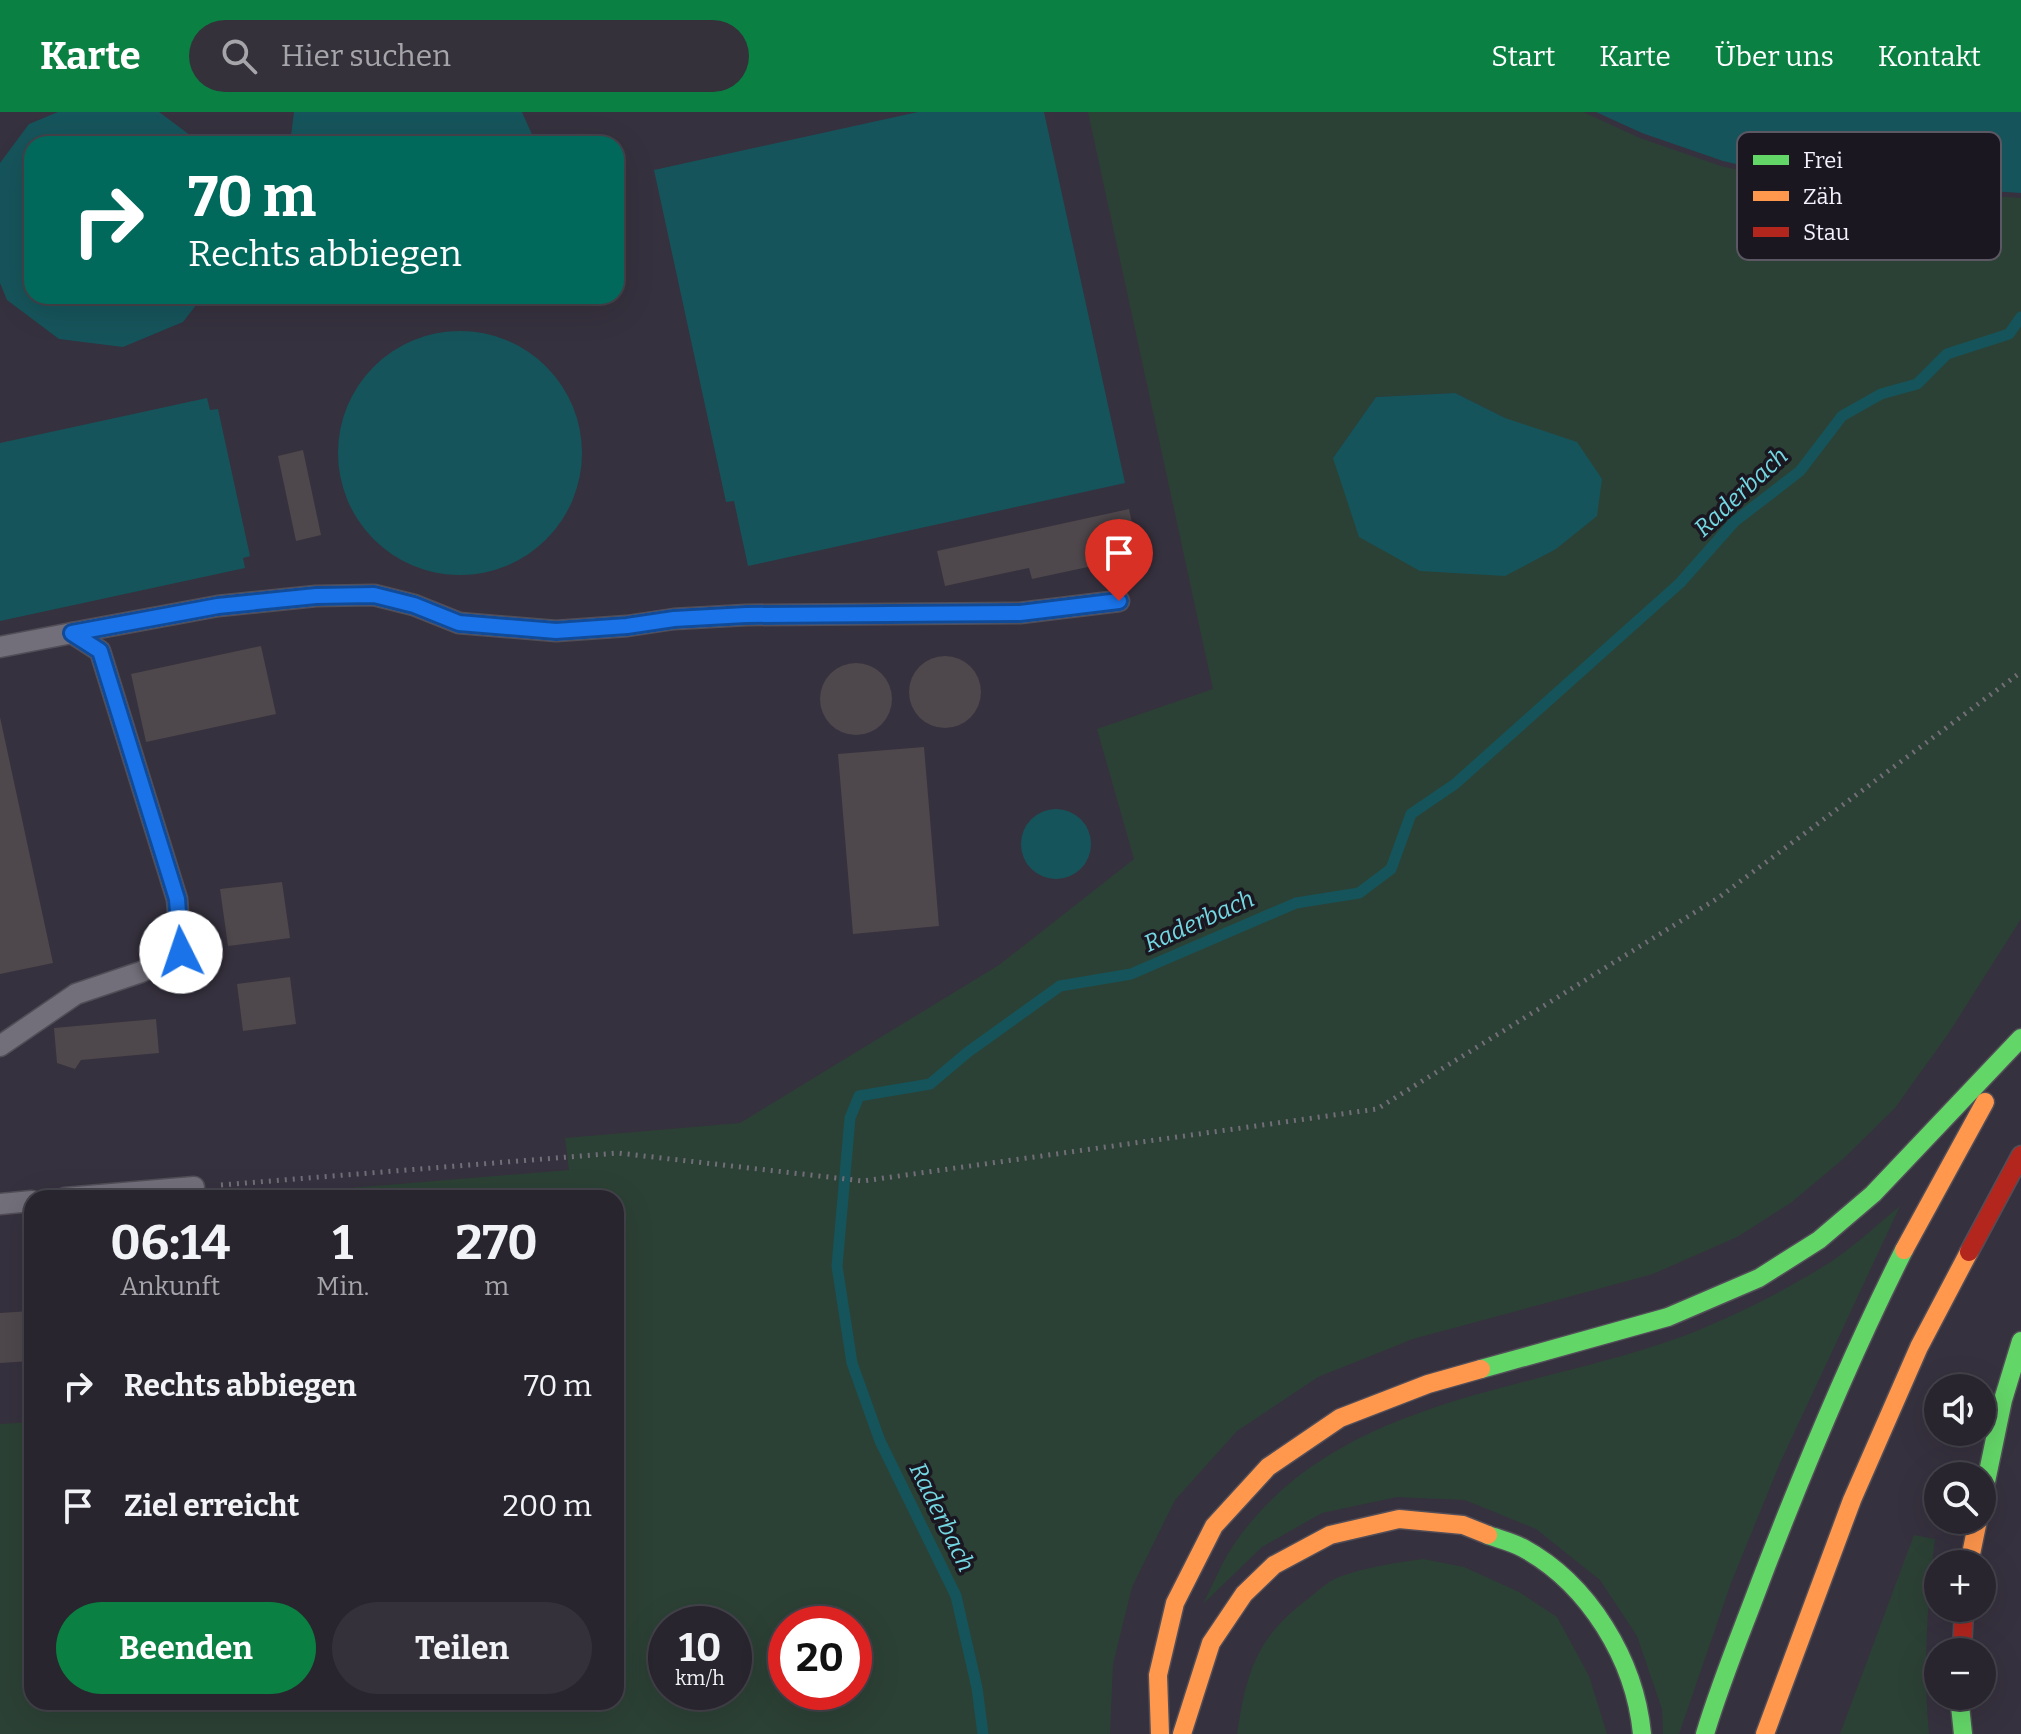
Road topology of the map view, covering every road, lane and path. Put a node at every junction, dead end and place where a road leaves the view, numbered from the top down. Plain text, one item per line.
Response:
1 (1119, 601) dead end
2 (72, 633) junction
3 (0, 647) edge
4 (2021, 672) edge
5 (2021, 1040) edge
6 (0, 1046) edge
7 (2021, 1155) edge
8 (194, 1187) joint
9 (159, 1190) edge
10 (24, 1202) edge
11 (0, 1204) edge
12 (2021, 1341) edge
13 (1990, 1462) edge
14 (1960, 1710) edge
15 (1160, 1734) edge
16 (1182, 1734) edge
17 (1642, 1734) edge
18 (1705, 1734) edge
19 (1765, 1734) edge
20 (1963, 1734) edge

1 - 2 lane
2 - 3 lane
2 - 6 lane
4 - 8 path
5 - 15 highway
5 - 18 highway
7 - 19 highway
8 - 9 lane
10 - 11 lane
12 - 13 highway
14 - 20 highway
16 - 17 highway

